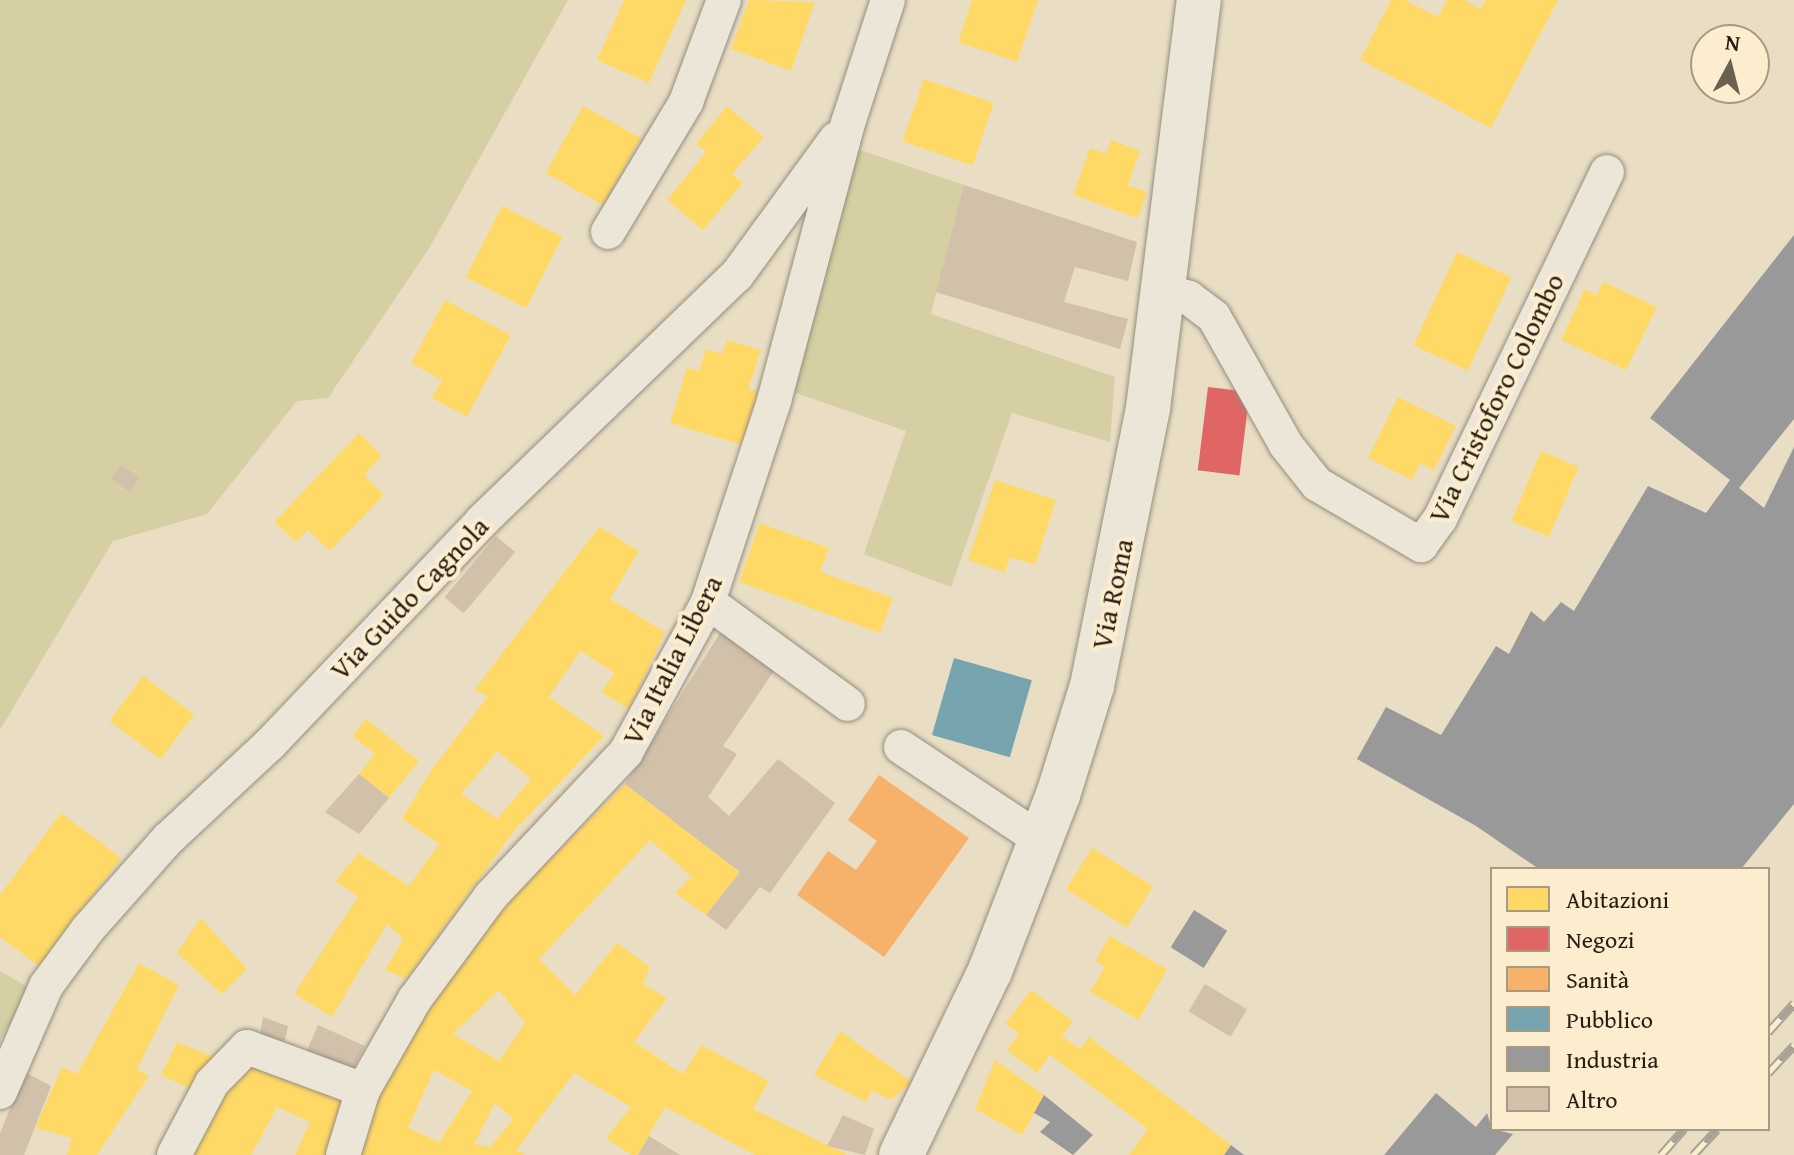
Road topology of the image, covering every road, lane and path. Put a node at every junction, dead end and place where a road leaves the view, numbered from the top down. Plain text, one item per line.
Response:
1 (724, 0) edge
2 (888, 0) edge
3 (1199, 0) edge
4 (848, 123) junction
5 (1607, 172) dead end
6 (608, 232) dead end
7 (1165, 291) junction
8 (708, 602) junction
9 (848, 704) dead end
10 (901, 747) dead end
11 (1041, 840) junction
12 (363, 1090) junction
13 (0, 1092) edge
14 (174, 1155) edge
15 (343, 1155) edge
16 (901, 1155) edge

1 - 6 street
2 - 4 street, Via Italia Libera
3 - 7 main road, Via Roma
4 - 8 street, Via Italia Libera
4 - 13 street, Via Guido Cagnola
5 - 7 street, Via Cristoforo Colombo
7 - 11 main road, Via Roma
8 - 9 street
8 - 12 street, Via Italia Libera
10 - 11 street
11 - 16 main road, Via Roma
12 - 14 street
12 - 15 street, Via Italia Libera

